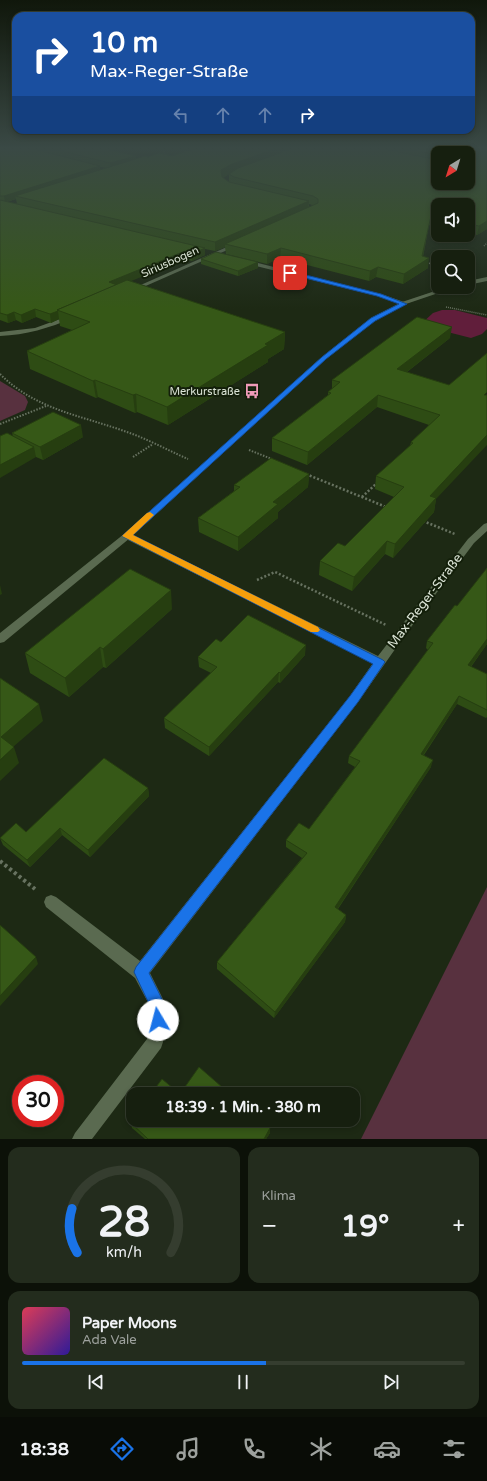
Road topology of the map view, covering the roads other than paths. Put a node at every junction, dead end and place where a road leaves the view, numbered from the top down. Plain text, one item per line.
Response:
1 (243, 242) edge
2 (203, 252) edge
3 (214, 254) junction
4 (228, 257) edge
5 (241, 261) edge
6 (487, 279) edge
7 (475, 282) edge
8 (124, 293) edge
9 (433, 294) edge
10 (404, 304) junction
11 (79, 313) edge
12 (0, 334) edge
13 (487, 526) edge
14 (127, 536) junction
15 (0, 639) edge
16 (380, 662) junction
17 (51, 902) road end
18 (141, 972) junction
19 (81, 1139) edge

1 - 3 street, Siriusbogen
2 - 3 street
3 - 4 street
3 - 8 street, Siriusbogen
5 - 10 street
6 - 7 street
9 - 10 street
10 - 14 street
11 - 12 street
13 - 16 street, Max-Reger-Straße
14 - 15 street
14 - 16 street, Max-Reger-Straße
16 - 18 street, Max-Reger-Straße
17 - 18 street
18 - 19 street

